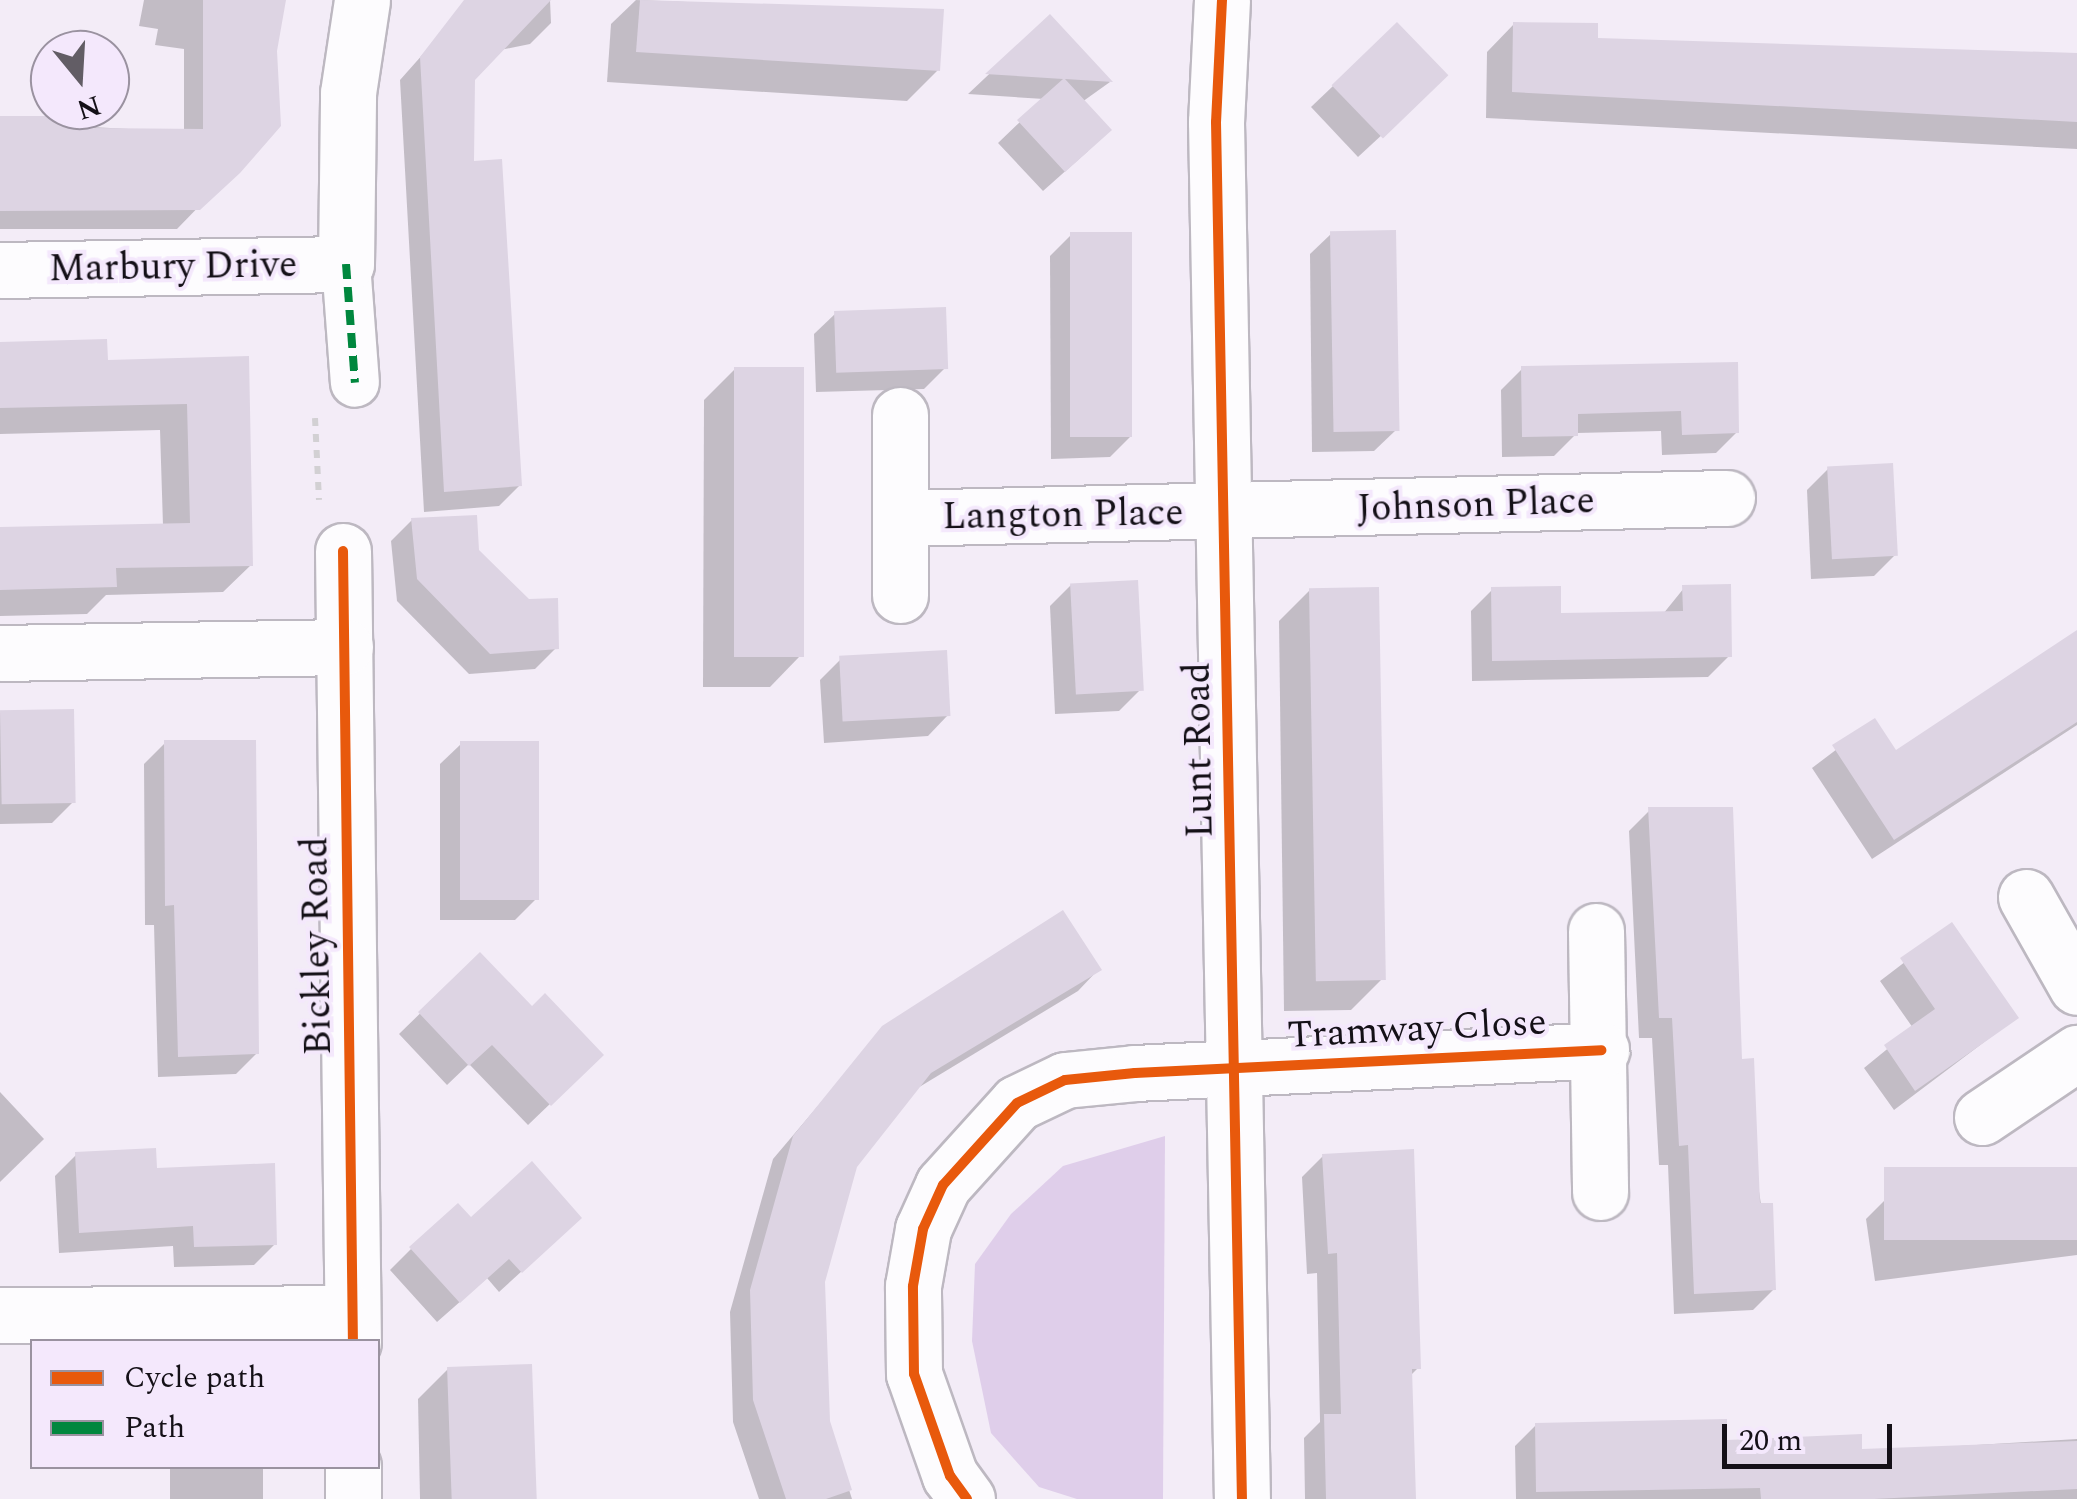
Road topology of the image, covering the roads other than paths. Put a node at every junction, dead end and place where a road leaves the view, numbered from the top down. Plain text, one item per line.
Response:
1 (362, 0) edge
2 (1222, 0) edge
3 (346, 264) junction
4 (0, 270) edge
5 (354, 383) road end
6 (900, 416) dead end
7 (1727, 498) dead end
8 (1226, 514) junction
9 (901, 518) junction
10 (343, 550) road end
11 (900, 595) dead end
12 (345, 647) junction
13 (0, 653) edge
14 (2026, 897) dead end
15 (1596, 931) dead end
16 (2077, 987) edge
17 (1601, 1050) junction
18 (2077, 1052) edge
19 (1235, 1069) junction
20 (1982, 1117) dead end
21 (1600, 1192) dead end
22 (1, 1316) edge
23 (352, 1327) edge
24 (353, 1469) edge
25 (354, 1499) edge
26 (968, 1499) edge
27 (1242, 1499) edge

1 - 3 street, Marbury Drive
2 - 8 street, Lunt Road
3 - 4 street, Marbury Drive
3 - 5 street, Marbury Drive
6 - 9 street, Langton Place
7 - 8 street, Johnson Place
8 - 9 street, Langton Place
8 - 19 street, Lunt Road
9 - 11 street, Langton Place
10 - 12 street, Bickley Road
12 - 13 street
12 - 23 street, Bickley Road
14 - 16 street
15 - 17 street, Tramway Close
17 - 19 street, Tramway Close
17 - 21 street, Tramway Close
18 - 20 street
19 - 26 street, Tramway Close
19 - 27 street, Lunt Road
22 - 23 street
24 - 25 street

